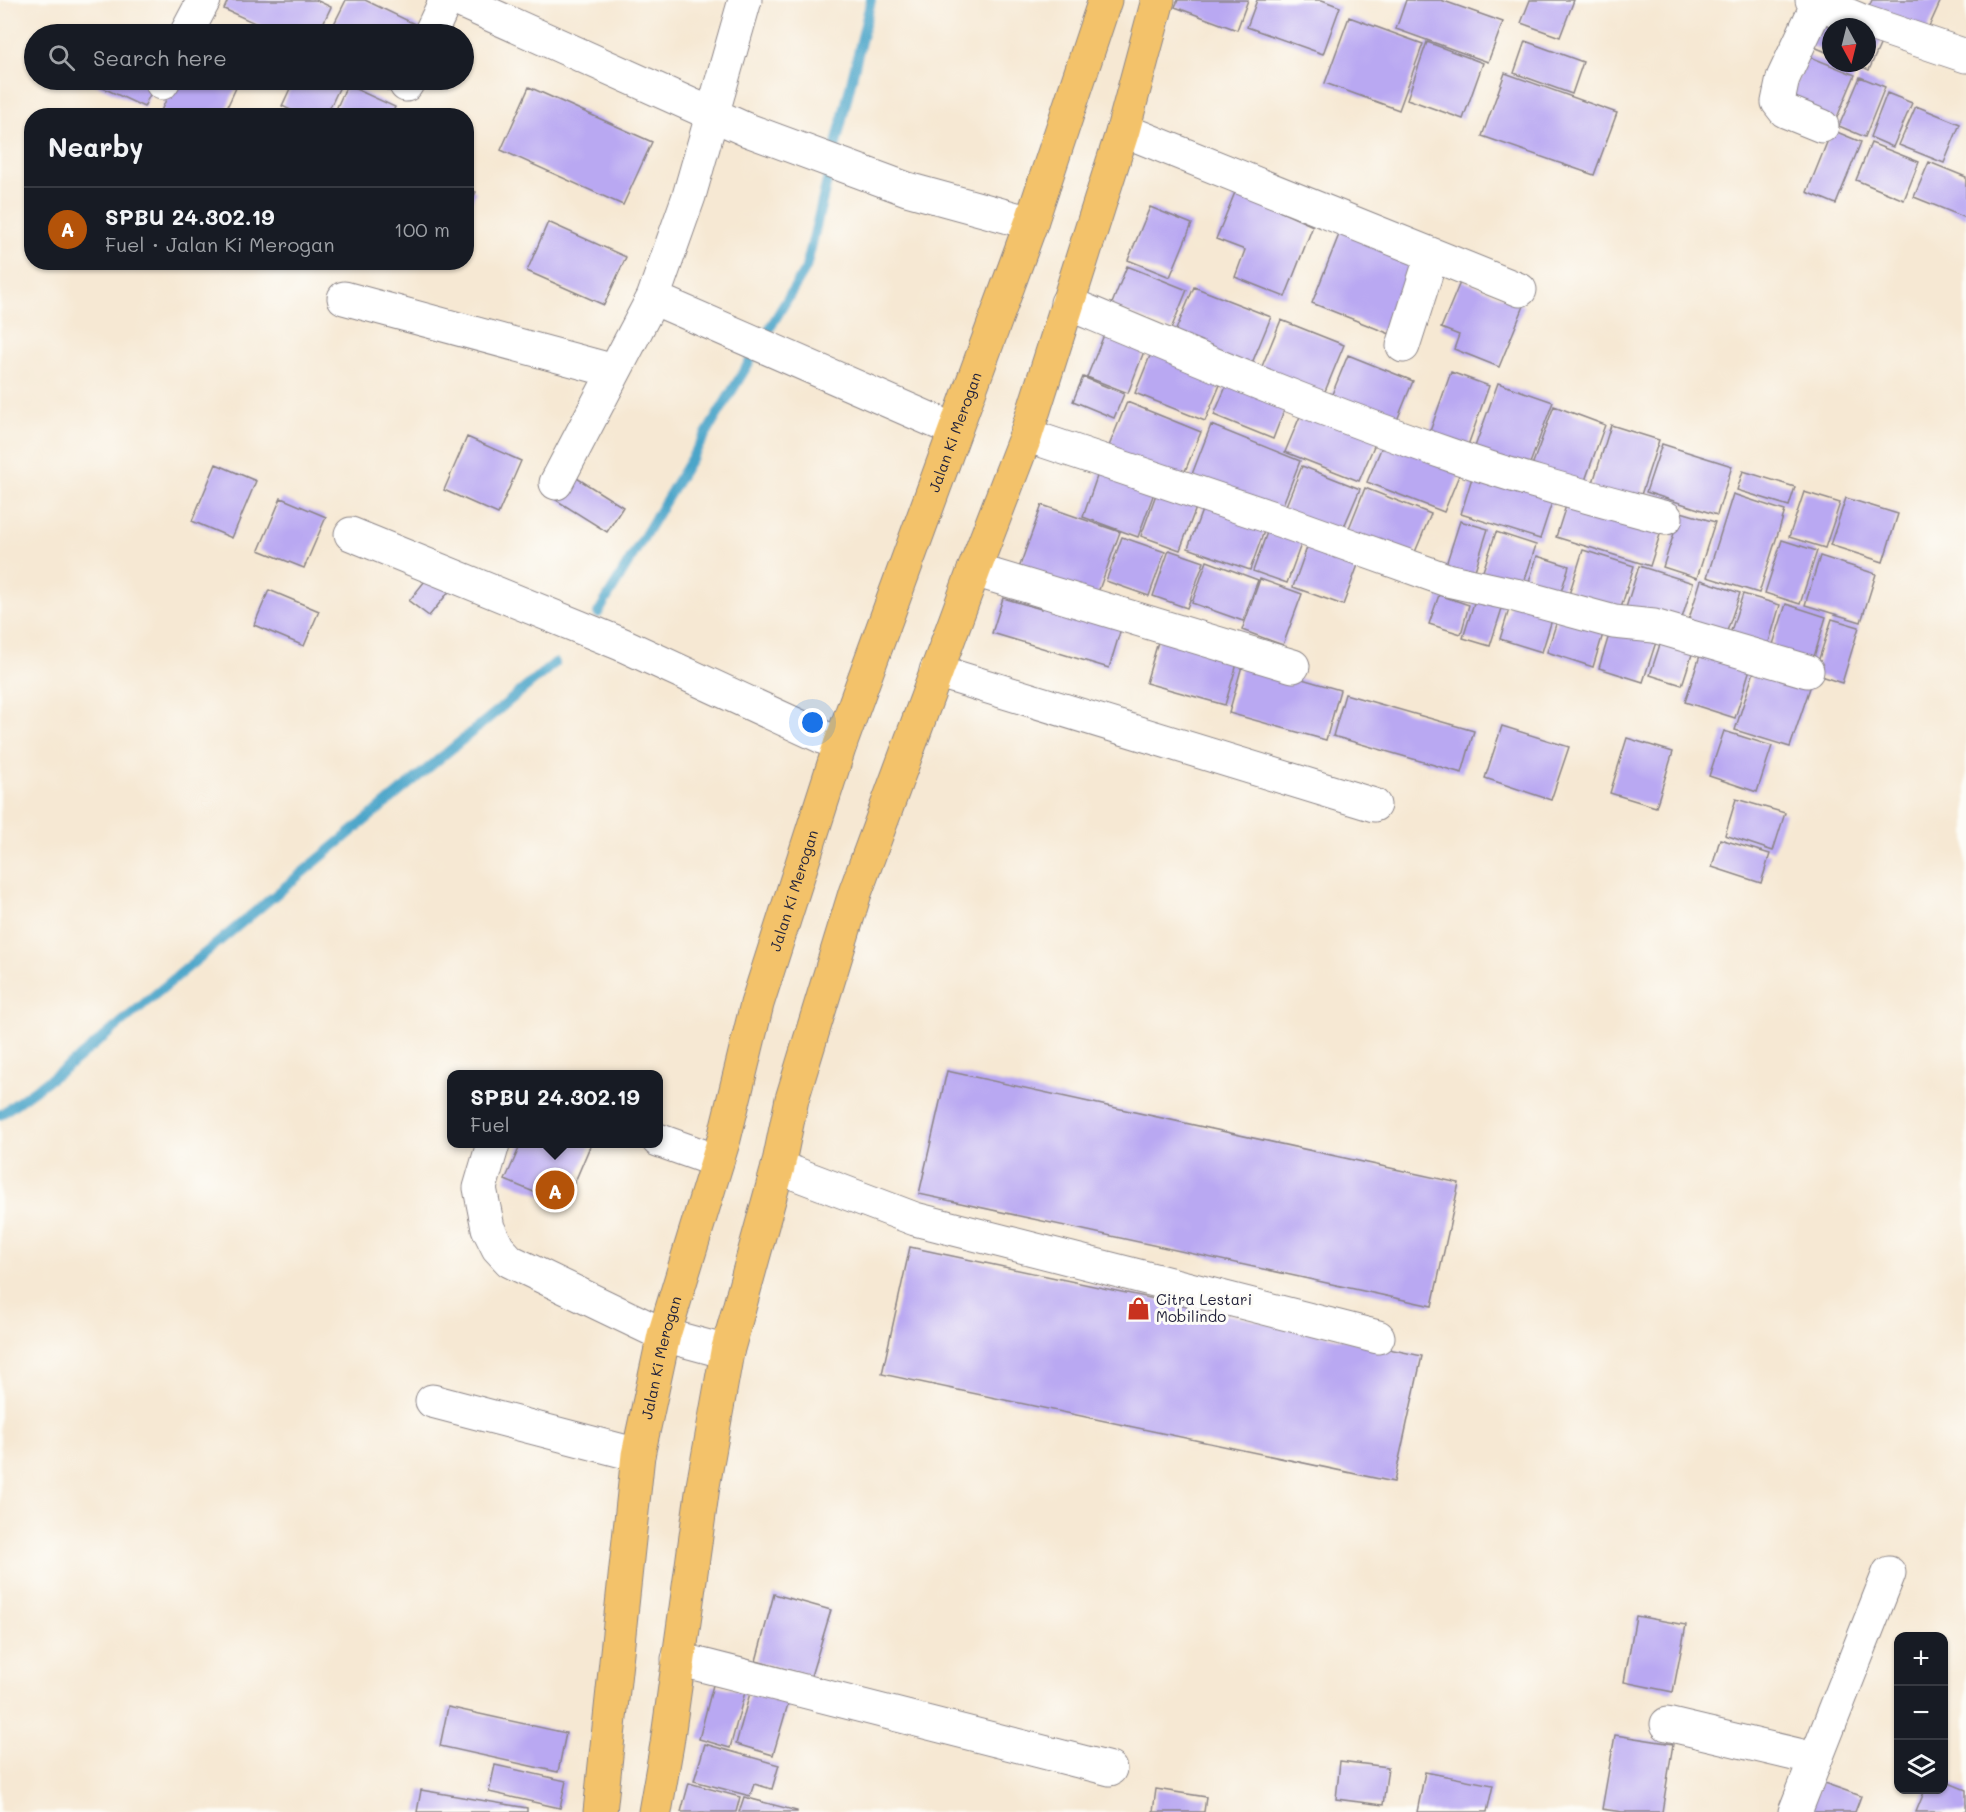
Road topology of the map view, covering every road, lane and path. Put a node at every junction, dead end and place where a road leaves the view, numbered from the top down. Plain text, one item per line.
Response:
1 (204, 0) edge
2 (446, 0) edge
3 (458, 0) edge
4 (745, 0) edge
5 (1105, 0) edge
6 (1158, 0) edge
7 (1815, 1) edge
8 (191, 24) edge
9 (435, 24) edge
10 (1966, 56) edge
11 (714, 114) junction
12 (1822, 126) dead end
13 (1123, 130) junction
14 (1031, 223) junction
15 (1432, 255) junction
16 (1521, 290) dead end
17 (344, 298) dead end
18 (653, 298) junction
19 (1067, 303) junction
20 (1403, 346) dead end
21 (614, 371) junction
22 (955, 429) junction
23 (1026, 435) junction
24 (556, 483) dead end
25 (1666, 518) dead end
26 (351, 534) dead end
27 (974, 570) junction
28 (1293, 666) dead end
29 (936, 671) junction
30 (1808, 671) dead end
31 (840, 745) junction
32 (1374, 805) dead end
33 (663, 1142) edge
34 (492, 1148) edge
35 (717, 1161) junction
36 (778, 1167) junction
37 (664, 1335) junction
38 (1378, 1337) dead end
39 (727, 1352) junction
40 (432, 1401) dead end
41 (638, 1455) junction
42 (1889, 1573) dead end
43 (678, 1659) junction
44 (1667, 1724) dead end
45 (1815, 1759) junction
46 (1110, 1769) dead end
47 (600, 1812) edge
48 (655, 1812) edge
49 (1795, 1812) edge

1 - 8 street
2 - 9 street
3 - 11 street
4 - 11 street
5 - 14 highway, Jalan Ki Merogan
6 - 13 highway
7 - 10 street
7 - 12 street
11 - 14 street
11 - 18 street
13 - 15 street
13 - 19 highway
14 - 22 highway, Jalan Ki Merogan
15 - 16 street
15 - 20 street
17 - 21 street
18 - 21 street
18 - 22 street
19 - 23 highway
19 - 25 street
21 - 24 street
22 - 31 highway, Jalan Ki Merogan
23 - 27 highway
23 - 30 street
26 - 31 street
27 - 28 street
27 - 29 highway
29 - 32 street
29 - 36 highway
31 - 35 highway, Jalan Ki Merogan
33 - 35 street
34 - 37 street
35 - 37 highway, Jalan Ki Merogan
36 - 38 street
36 - 39 highway
37 - 39 street
37 - 41 highway, Jalan Ki Merogan
39 - 43 highway
40 - 41 street
41 - 47 highway, Jalan Ki Merogan
42 - 45 street
43 - 46 street
43 - 48 highway
44 - 45 street
45 - 49 street

